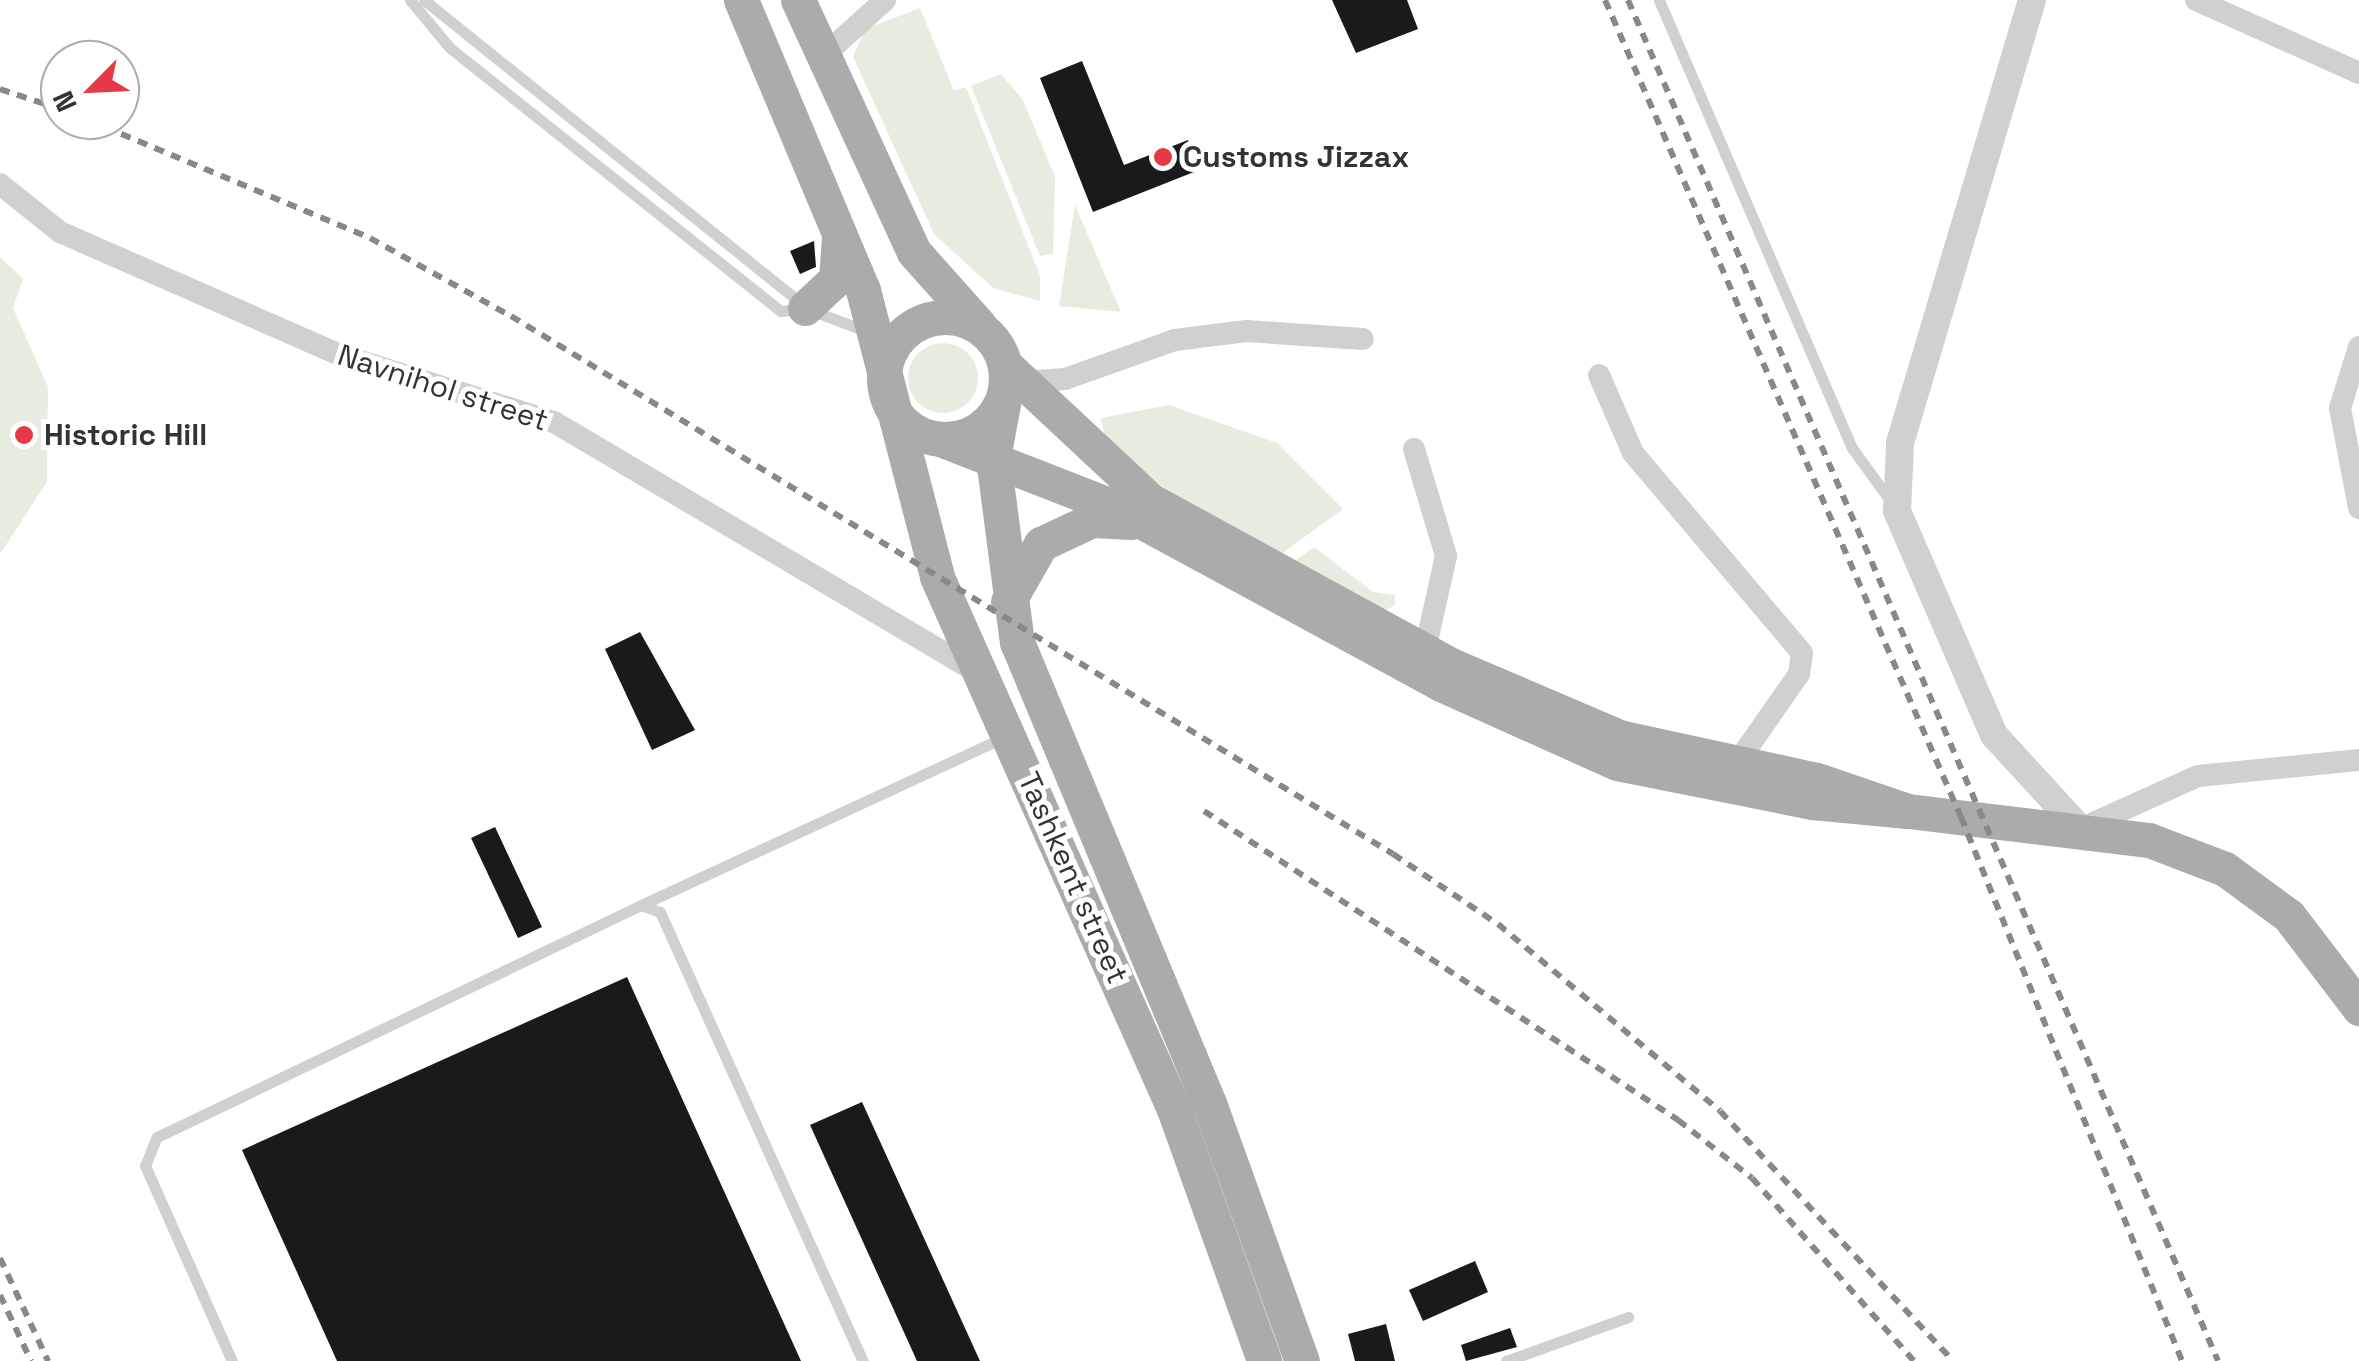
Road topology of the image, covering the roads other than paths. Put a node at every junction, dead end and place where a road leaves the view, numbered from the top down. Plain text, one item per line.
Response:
1 (410, 0) edge
2 (424, 0) edge
3 (741, 0) edge
4 (798, 0) edge
5 (885, 0) edge
6 (1658, 0) edge
7 (2032, 0) edge
8 (2196, 0) edge
9 (822, 56) junction
10 (2359, 73) edge
11 (0, 184) edge
12 (839, 226) junction
13 (805, 308) junction
14 (983, 330) junction
15 (884, 339) junction
16 (1363, 339) dead end
17 (2359, 347) edge
18 (1598, 375) dead end
19 (1010, 380) junction
20 (886, 395) junction
21 (940, 439) junction
22 (1414, 449) dead end
23 (993, 458) junction
24 (2359, 508) edge
25 (1898, 510) junction
26 (1151, 526) junction
27 (1008, 602) junction
28 (1422, 662) junction
29 (980, 674) junction
30 (1010, 735) junction
31 (2359, 760) edge
32 (1737, 763) junction
33 (1908, 811) junction
34 (2080, 829) junction
35 (641, 904) junction
36 (2359, 1008) edge
37 (1628, 1317) dead end
38 (232, 1361) edge
39 (863, 1361) edge
40 (1264, 1361) edge
41 (1302, 1361) edge
42 (1506, 1361) edge

1 - 13 lane
2 - 13 lane
3 - 12 main road
4 - 9 main road
5 - 9 street
6 - 25 lane
7 - 25 street
8 - 10 street
9 - 14 main road
11 - 29 street, Navnihol street
12 - 13 main road
12 - 15 main road
13 - 15 lane
14 - 15 main road
14 - 19 main road
15 - 20 main road
16 - 19 street
17 - 24 street
18 - 32 street
19 - 21 main road
19 - 23 main road, Tashkent street
19 - 28 main road
20 - 21 main road
20 - 29 main road, Tashkent street
21 - 23 main road
22 - 28 street
23 - 26 main road
23 - 27 main road, Tashkent street
25 - 34 street
26 - 27 main road
26 - 28 main road
27 - 41 main road, Tashkent street
28 - 32 main road
28 - 33 main road
29 - 30 main road, Tashkent street
30 - 35 lane
30 - 40 main road, Tashkent street
31 - 34 street
32 - 33 main road
33 - 34 main road
34 - 36 main road
35 - 38 lane
35 - 39 lane
37 - 42 lane

